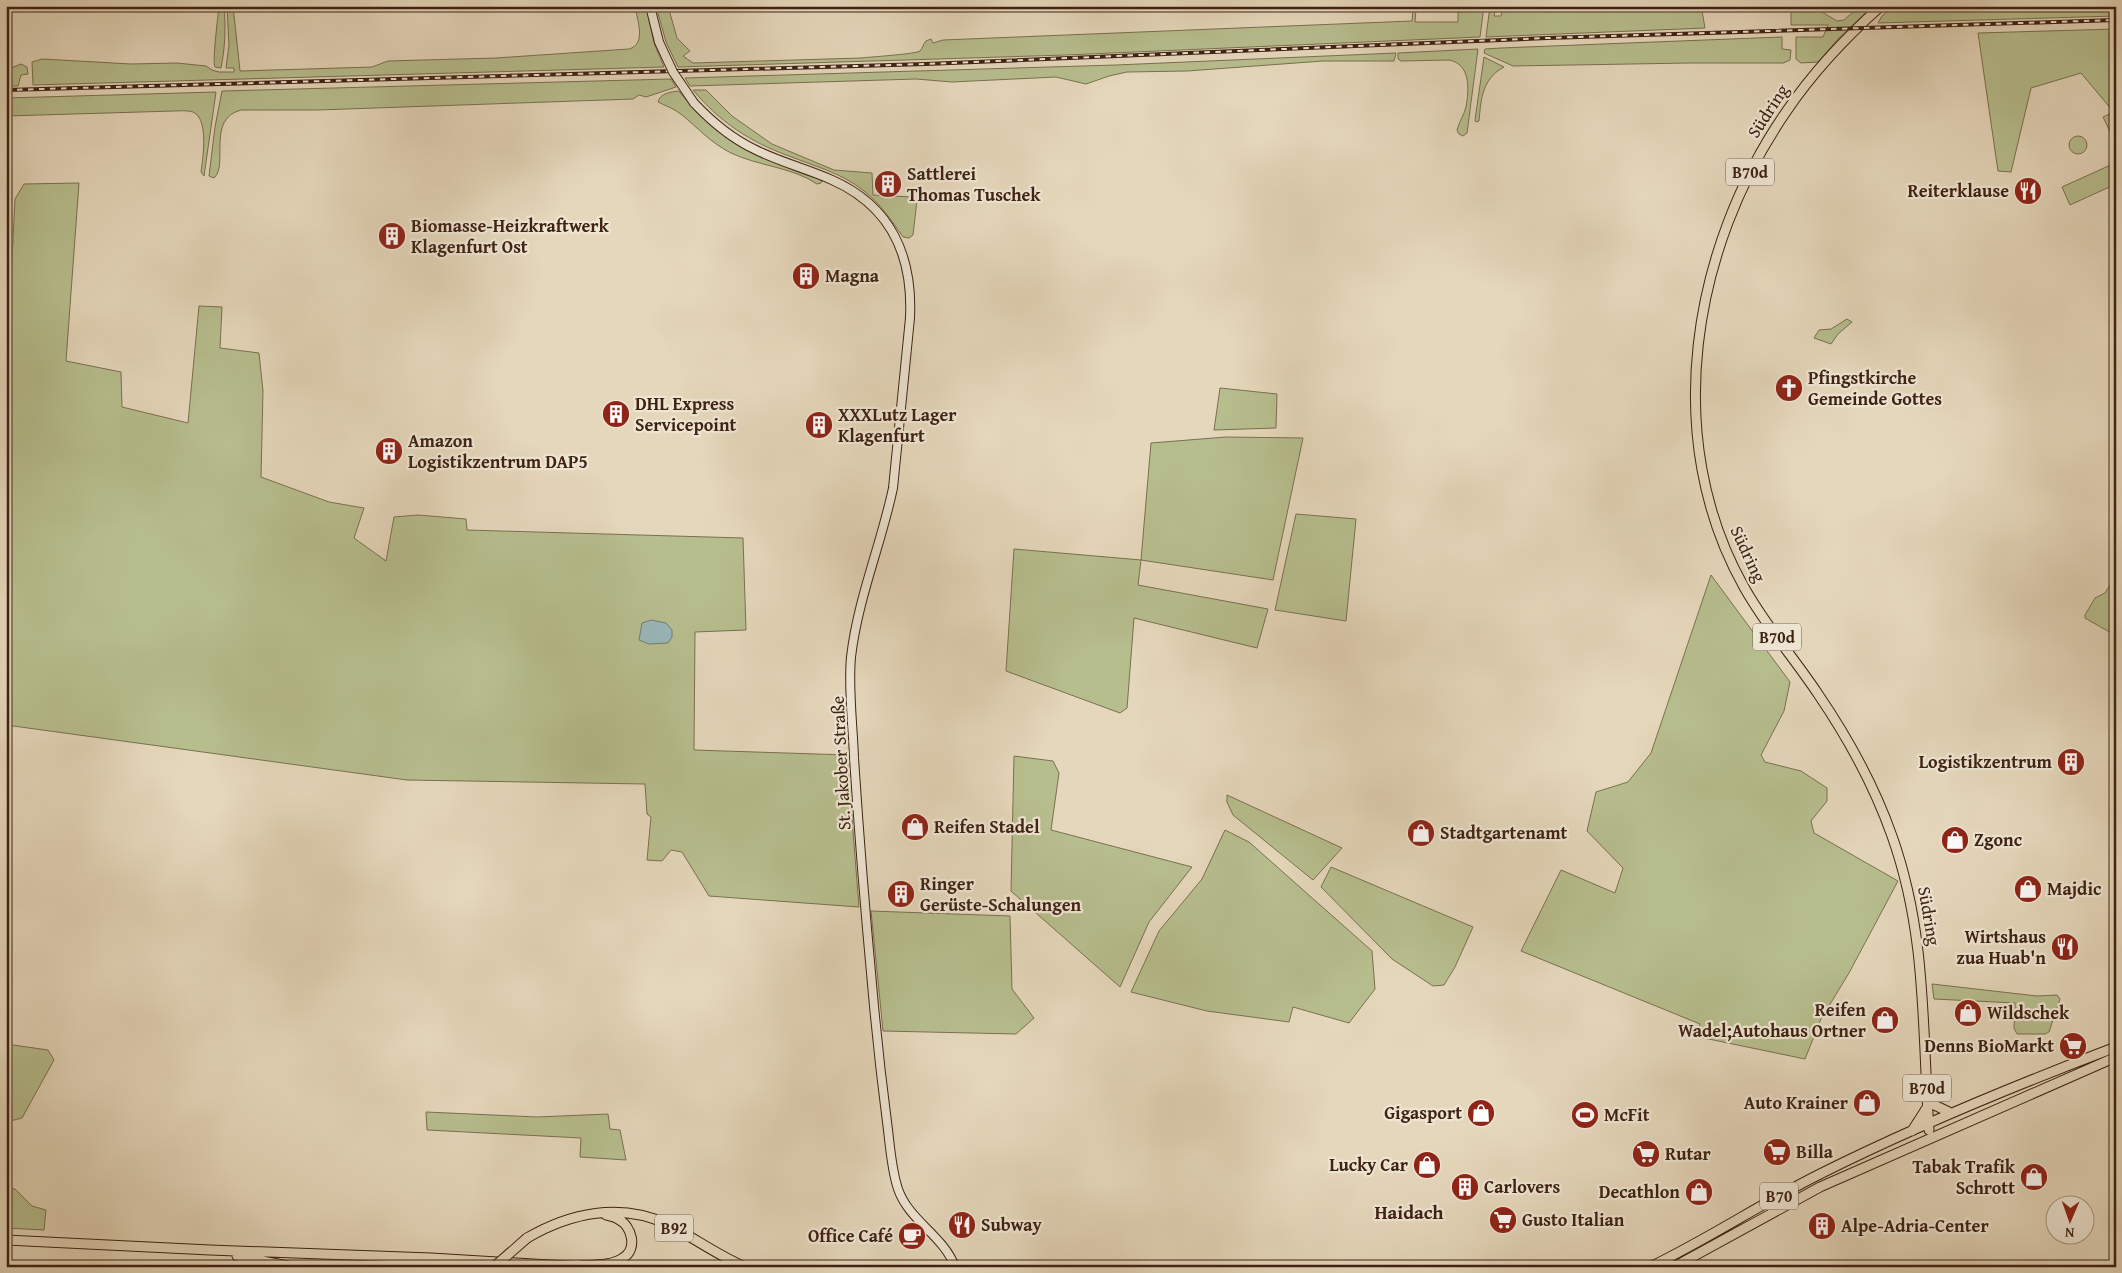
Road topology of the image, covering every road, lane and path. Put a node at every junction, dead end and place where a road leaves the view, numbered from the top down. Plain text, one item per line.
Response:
1 (650, 6) edge
2 (1881, 6) edge
3 (2116, 1046) edge
4 (2116, 1057) edge
5 (2058, 1073) junction
6 (1928, 1104) junction
7 (1951, 1113) junction
8 (1929, 1130) junction
9 (1946, 1131) junction
10 (1912, 1132) junction
11 (596, 1213) junction
12 (6, 1240) edge
13 (210, 1250) junction
14 (954, 1265) edge
15 (580, 1266) edge
16 (292, 1267) edge
17 (494, 1267) edge
18 (584, 1267) edge
19 (745, 1267) edge
20 (1650, 1267) edge
21 (1674, 1267) edge

1 - 14 main road, St. Jakober Straße, bridge
2 - 6 main road, Südring / B70d
3 - 5 main road, B70
4 - 5 main road, B70
5 - 7 main road, B70
5 - 9 main road, B70
6 - 7 main road
6 - 8 main road, Südring / B70d
6 - 10 main road
7 - 10 main road, B70
8 - 9 main road
8 - 10 main road
9 - 21 main road, B70
10 - 20 main road, B70
11 - 15 main road, B92
11 - 17 main road, B92, bridge
11 - 19 main road, B92
12 - 13 main road
13 - 15 main road
13 - 16 main road
15 - 18 main road

